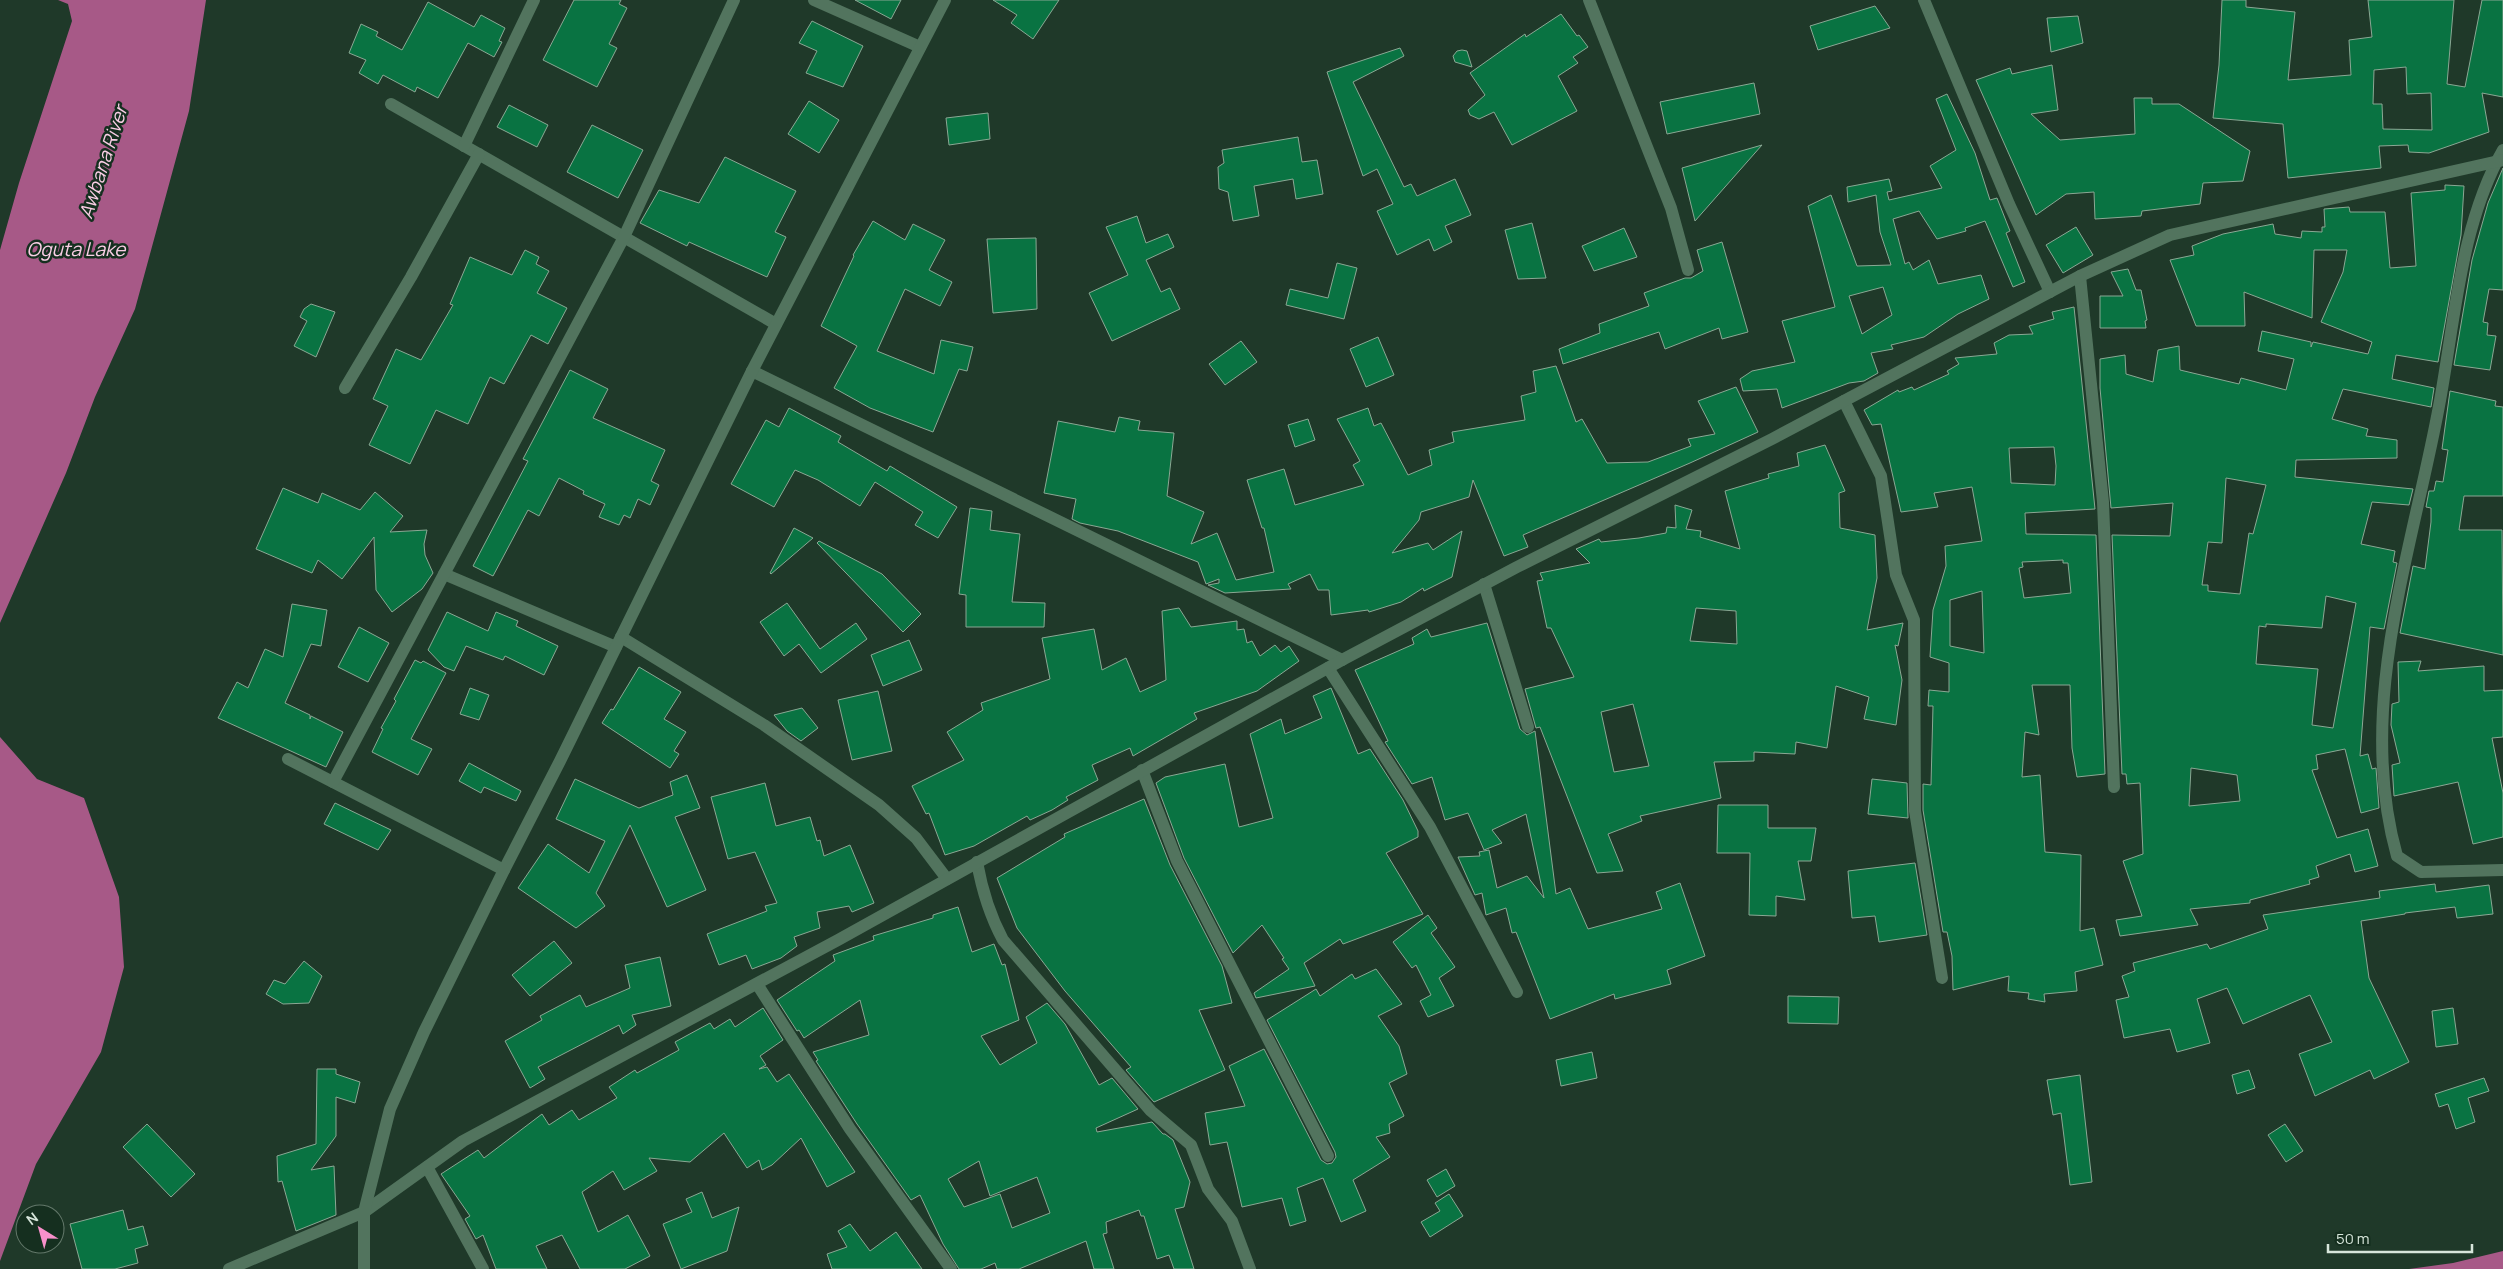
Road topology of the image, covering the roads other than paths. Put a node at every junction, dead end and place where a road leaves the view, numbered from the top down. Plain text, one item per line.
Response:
1 (534, 0) edge
2 (734, 0) edge
3 (814, 0) edge
4 (945, 0) edge
5 (1589, 0) edge
6 (1924, 0) edge
7 (920, 47) junction
8 (390, 104) dead end
9 (464, 146) junction
10 (479, 154) junction
11 (2501, 157) edge
12 (624, 238) junction
13 (1688, 270) dead end
14 (2080, 276) junction
15 (2050, 292) junction
16 (776, 324) junction
17 (752, 371) junction
18 (345, 388) dead end
19 (1844, 401) junction
20 (444, 574) junction
21 (1484, 584) junction
22 (619, 642) junction
23 (1342, 660) junction
24 (1328, 668) junction
25 (1528, 727) dead end
26 (288, 759) dead end
27 (1142, 770) junction
28 (333, 782) junction
29 (2114, 787) dead end
30 (977, 862) junction
31 (504, 870) junction
32 (2502, 874) edge
33 (947, 878) junction
34 (1942, 978) dead end
35 (757, 984) junction
36 (1518, 992) dead end
37 (1328, 1156) dead end
38 (427, 1167) junction
39 (364, 1212) junction
40 (229, 1269) edge
41 (364, 1269) edge
42 (483, 1269) edge
43 (951, 1269) edge
44 (1250, 1269) edge

1 - 9 street
2 - 12 street
3 - 7 street
4 - 7 street
5 - 13 street
6 - 15 street
7 - 16 street
8 - 9 street
9 - 10 street
10 - 12 street
10 - 18 street
11 - 14 street
11 - 32 street
12 - 16 street
12 - 20 street
14 - 15 street
14 - 29 street
15 - 19 street
16 - 17 street
17 - 22 street
17 - 23 street
19 - 21 street
19 - 34 street
20 - 22 street
20 - 28 street
21 - 23 street
21 - 25 street
22 - 31 street
22 - 33 street
23 - 24 street
24 - 27 street
24 - 36 street
26 - 28 street
27 - 30 street
27 - 37 street
28 - 31 street
30 - 33 street
30 - 44 street
31 - 39 street
33 - 35 street
35 - 38 street
35 - 43 street
38 - 39 street
38 - 42 street
39 - 40 street
39 - 41 street

